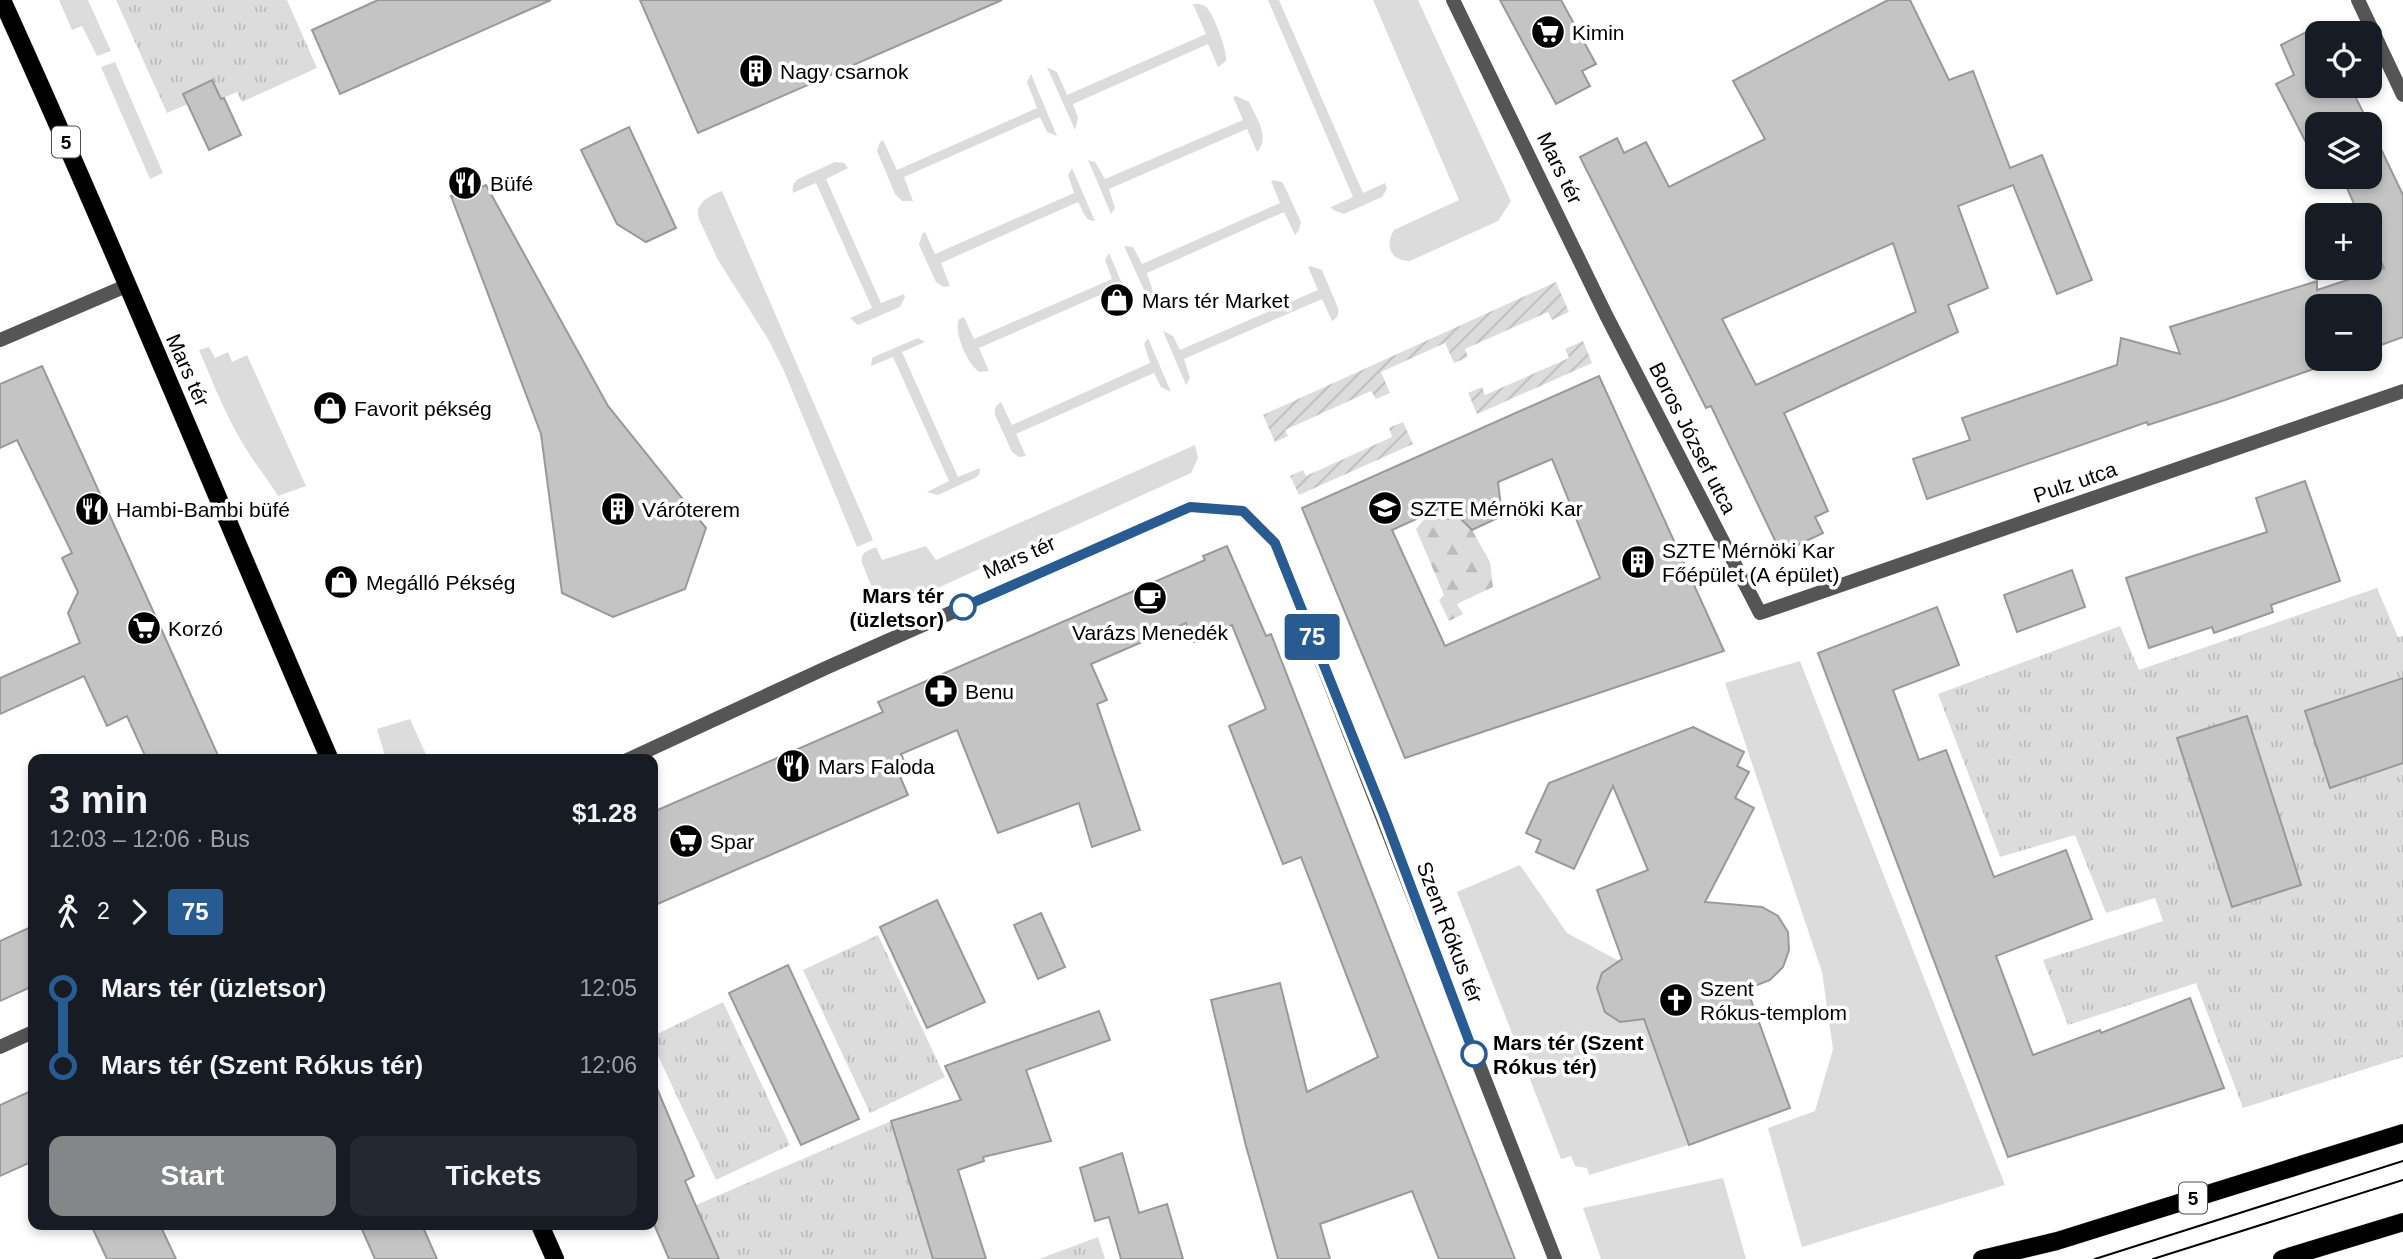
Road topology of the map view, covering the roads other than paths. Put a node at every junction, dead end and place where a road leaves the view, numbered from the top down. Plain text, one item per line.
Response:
1 (2, 0) edge
2 (1453, 0) edge
3 (2358, 0) edge
4 (2403, 95) edge
5 (127, 286) junction
6 (0, 340) edge
7 (1627, 356) joint
8 (2403, 391) edge
9 (1243, 511) joint
10 (1760, 613) joint
11 (327, 754) edge
12 (640, 754) edge
13 (28, 1034) edge
14 (0, 1046) edge
15 (2403, 1133) edge
16 (2403, 1222) edge
17 (542, 1230) edge
18 (555, 1259) edge
19 (1555, 1259) edge
20 (1982, 1259) edge
21 (2282, 1259) edge

1 - 5 main road, Mars tér / 5
2 - 7 street, Mars tér
3 - 4 street
5 - 6 street
5 - 11 main road, Mars tér / 5
7 - 10 street, Boros József utca
8 - 10 street, Pulz utca
9 - 12 street, Mars tér
9 - 19 street, Szent Rókus tér
13 - 14 street
15 - 20 main road, 5
16 - 21 main road
17 - 18 main road

